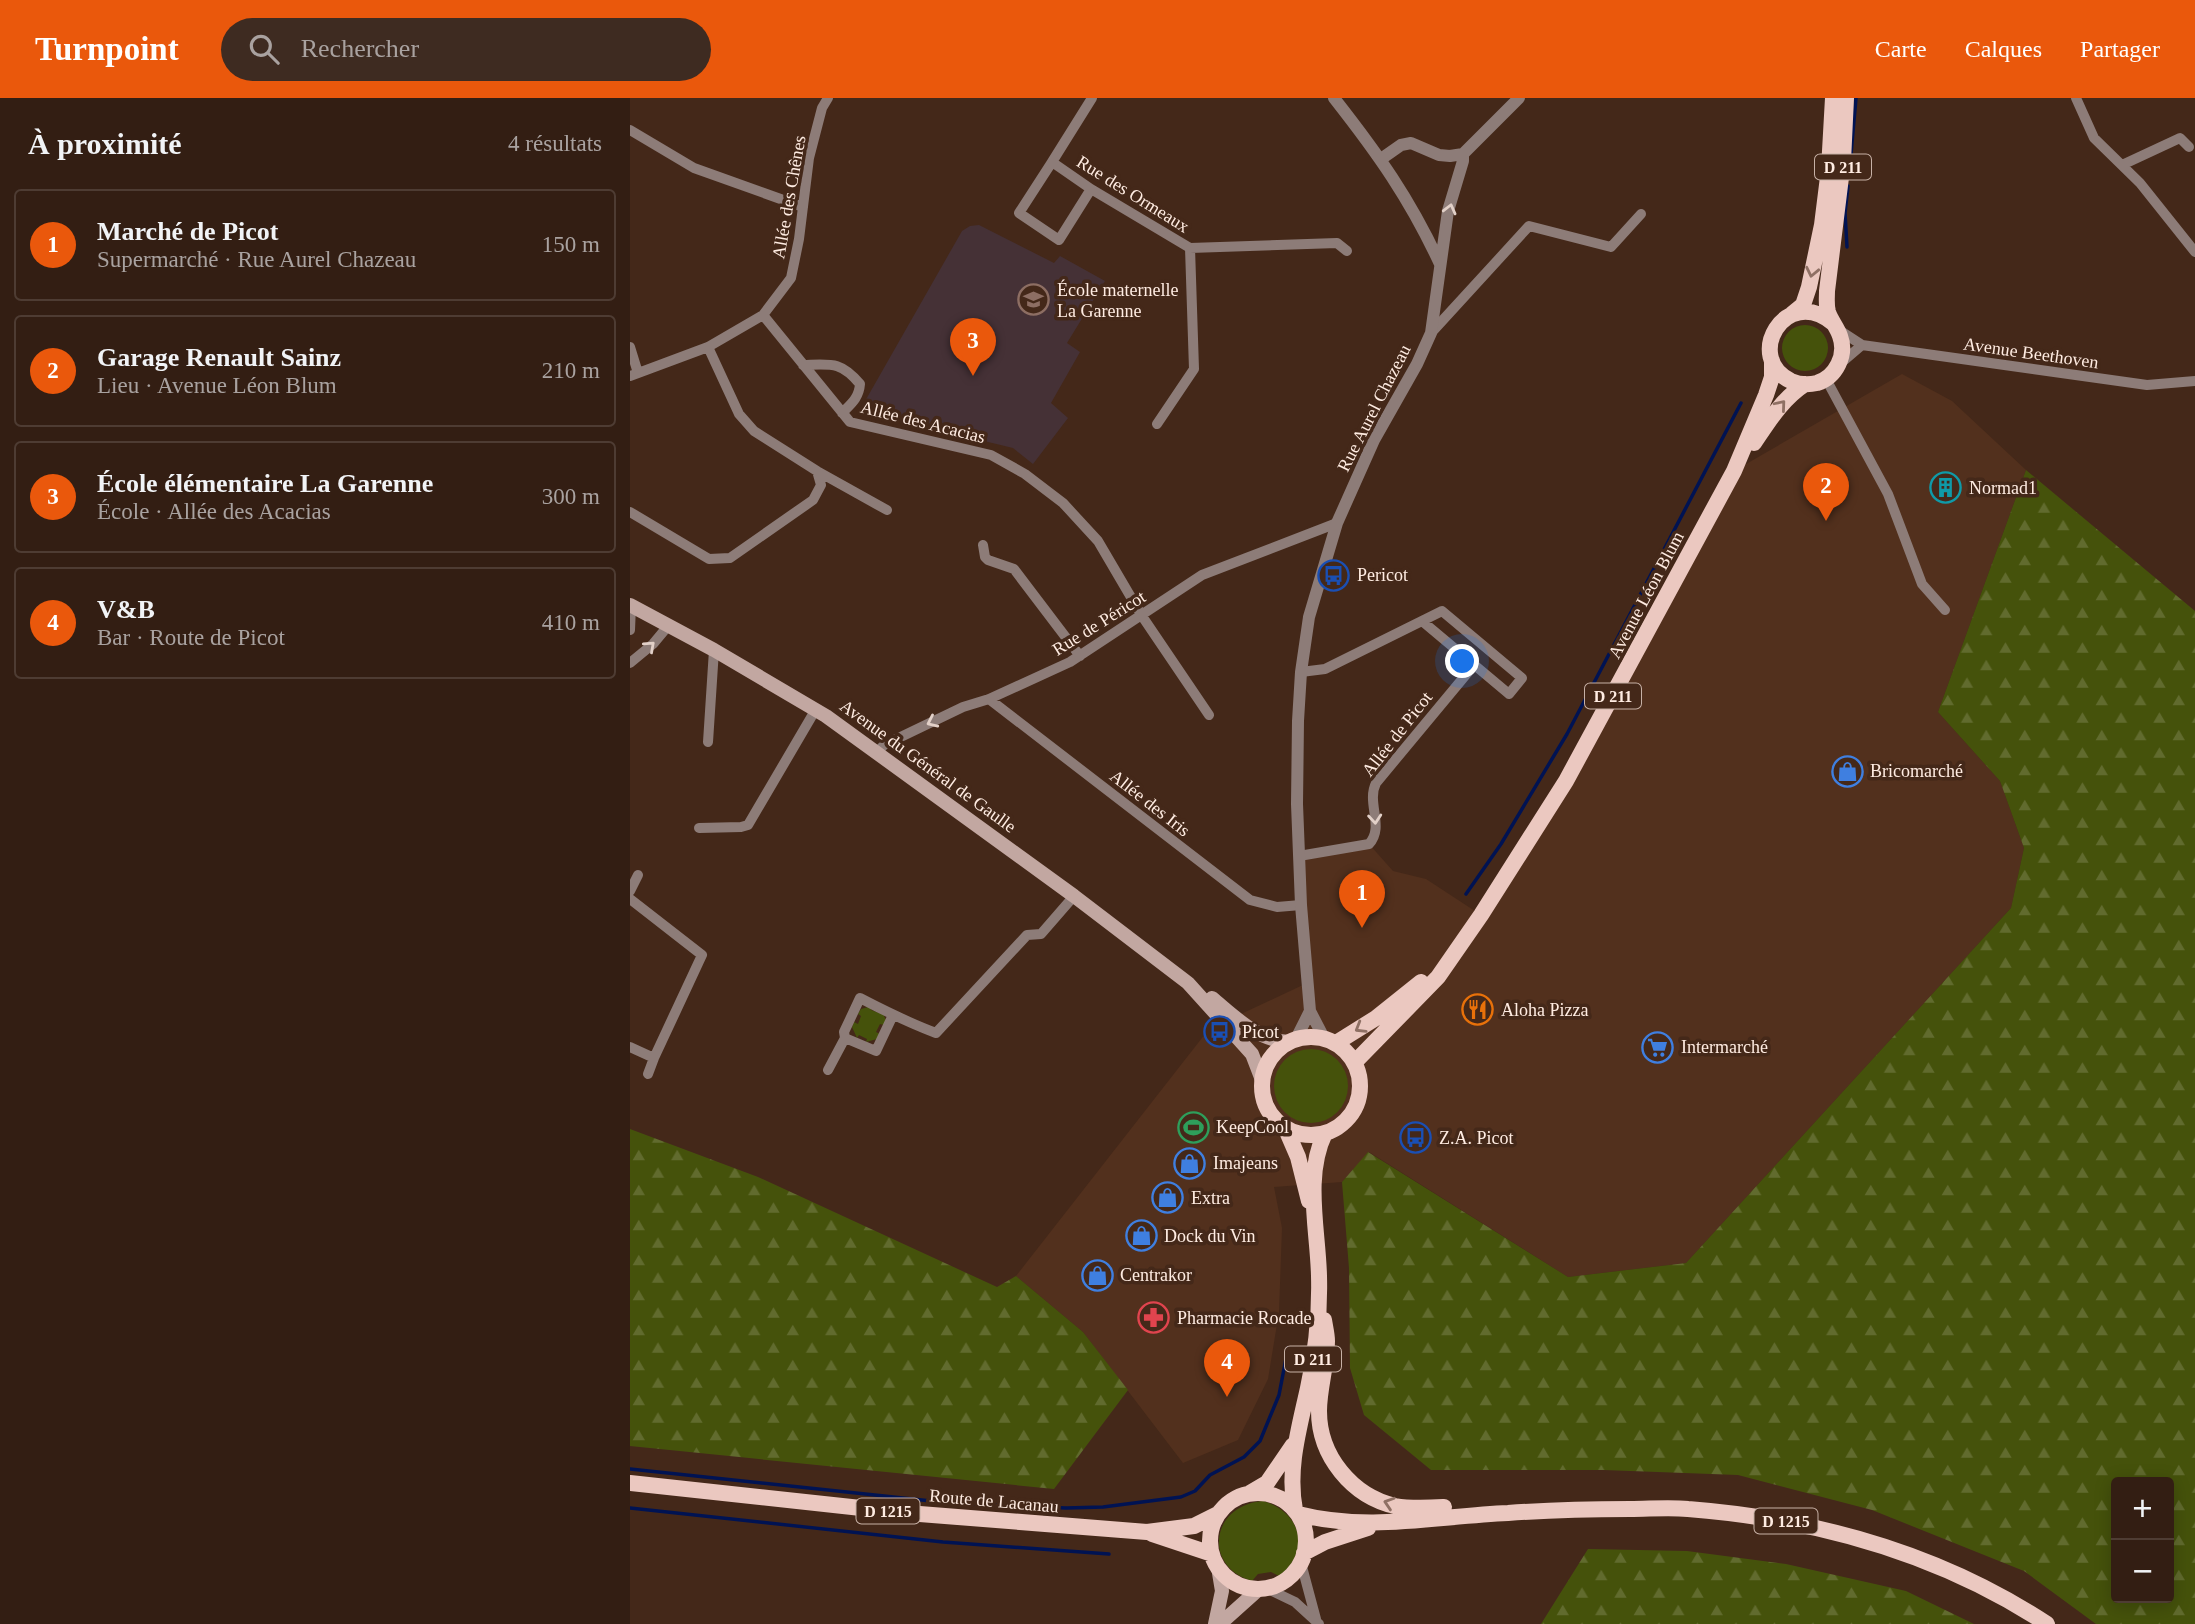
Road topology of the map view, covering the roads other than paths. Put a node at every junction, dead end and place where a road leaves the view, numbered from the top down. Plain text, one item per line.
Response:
1 (828, 98) edge
2 (1092, 98) edge
3 (1334, 98) edge
4 (1519, 98) edge
5 (1833, 98) edge
6 (1846, 98) edge
7 (2076, 98) edge
8 (630, 130) edge
9 (2189, 147) dead end
10 (1463, 154) junction
11 (1381, 159) junction
12 (1052, 162) junction
13 (2122, 165) junction
14 (1091, 189) junction
15 (803, 207) junction
16 (1641, 214) dead end
17 (1190, 248) junction
18 (1347, 251) dead end
19 (2195, 252) edge
20 (1440, 264) junction
21 (1793, 314) junction
22 (763, 315) junction
23 (1834, 325) junction
24 (1431, 333) junction
25 (1862, 345) junction
26 (630, 347) edge
27 (708, 347) junction
28 (1772, 361) junction
29 (803, 365) junction
30 (1831, 373) junction
31 (634, 375) edge
32 (2195, 381) edge
33 (1805, 384) junction
34 (842, 413) junction
35 (1157, 424) dead end
36 (817, 471) junction
37 (1734, 471) junction
38 (887, 510) dead end
39 (630, 512) edge
40 (1337, 523) junction
41 (984, 545) dead end
42 (631, 605) edge
43 (1945, 610) dead end
44 (1142, 616) junction
45 (1422, 621) junction
46 (668, 626) junction
47 (630, 630) edge
48 (714, 650) junction
49 (1080, 656) junction
50 (630, 663) edge
51 (1474, 665) junction
52 (1301, 672) junction
53 (989, 699) junction
54 (816, 709) junction
55 (1209, 715) dead end
56 (708, 742) dead end
57 (878, 751) junction
58 (699, 828) dead end
59 (1299, 856) junction
60 (638, 875) dead end
61 (630, 891) edge
62 (1074, 896) junction
63 (630, 899) edge
64 (1301, 905) junction
65 (1481, 915) junction
66 (1188, 983) junction
67 (1310, 1011) junction
68 (893, 1015) junction
69 (845, 1038) junction
70 (1292, 1040) junction
71 (1330, 1040) junction
72 (630, 1047) edge
73 (654, 1058) junction
74 (1355, 1062) junction
75 (828, 1070) dead end
76 (648, 1074) dead end
77 (1262, 1080) junction
78 (1285, 1128) junction
79 (1325, 1133) junction
80 (1316, 1231) junction
81 (1319, 1277) junction
82 (1296, 1440) junction
83 (630, 1483) edge
84 (1249, 1494) junction
85 (1297, 1512) junction
86 (1505, 1513) junction
87 (1218, 1514) junction
88 (1380, 1524) junction
89 (1147, 1532) junction
90 (1303, 1558) junction
91 (1215, 1560) junction
92 (1263, 1588) junction
93 (1317, 1622) edge
94 (1215, 1624) edge
95 (1220, 1624) edge
96 (2047, 1624) edge

1 - 15 street, Allée des Chênes
2 - 12 street, Rue des Ormeaux
3 - 11 street, Rue Aurel Chazeau
4 - 10 street
5 -> 21 main road, D 211
6 - 23 main road, D 211
7 - 13 street
8 - 15 street
9 - 13 street
10 - 11 street
20 -> 10 street
11 - 20 street, Rue Aurel Chazeau
12 - 14 street, Rue des Ormeaux
12 - 14 street
13 - 19 street
14 - 17 street, Rue des Ormeaux
15 - 22 street, Allée des Chênes
16 - 24 street
17 - 18 street, Rue des Ormeaux
17 - 35 street, Rue des Ormeaux
20 - 24 street, Rue Aurel Chazeau
21 - 23 main road
21 - 28 main road
22 - 27 street, Allée des Chênes
22 - 29 street, Allée des Acacias
23 - 25 street, Avenue Beethoven
23 - 30 main road
24 - 40 street, Rue Aurel Chazeau
25 - 30 street
25 - 32 street, Avenue Beethoven
26 - 31 street
27 - 31 street, Allée des Chênes
27 - 36 street
28 - 33 main road
28 - 37 main road, Avenue Léon Blum / D 211
29 - 34 street, Allée des Acacias
29 - 34 street, Allée des Acacias
30 - 33 main road
30 - 43 street
37 -> 33 main road, Avenue Léon Blum / D 211
34 - 44 street, Allée des Acacias
36 - 38 street
36 - 39 street
37 - 65 main road, Avenue Léon Blum / D 211
40 - 44 street, Rue de Péricot
40 - 52 street, Rue Aurel Chazeau
41 - 49 street
42 - 46 main road, Avenue du Général de Gaulle
42 - 47 street
44 - 49 street, Rue de Péricot
44 - 55 street, Allée des Acacias
45 - 51 street
45 - 51 street
45 - 52 street
46 - 48 main road, Avenue du Général de Gaulle
50 -> 46 street
48 - 54 main road, Avenue du Général de Gaulle
48 - 56 street
49 - 53 street, Rue de Péricot
51 -> 59 street, Allée de Picot
52 - 59 street, Rue Aurel Chazeau
53 -> 57 street, Rue de Péricot
53 - 64 street, Allée des Iris
54 - 57 main road, Avenue du Général de Gaulle
54 - 58 street
57 - 62 main road, Avenue du Général de Gaulle
59 - 64 street, Rue Aurel Chazeau
60 - 61 street
62 - 66 main road, Avenue du Général de Gaulle
62 - 68 street
63 - 73 street
64 - 67 street, Rue Aurel Chazeau
65 -> 71 main road, Avenue Léon Blum / D 211
65 - 74 main road, Avenue Léon Blum / D 211
66 - 70 main road, Avenue du Général de Gaulle
66 - 77 main road, Avenue du Général de Gaulle
67 - 70 street
67 - 71 street, Rue Aurel Chazeau
68 - 69 street
68 - 69 street
69 - 75 street
70 - 71 main road
70 - 77 main road
71 - 74 main road
72 - 73 street
73 - 76 street
74 - 79 main road
77 - 78 main road
78 - 79 main road
78 - 80 main road, D 211
79 - 80 main road, D 211
80 - 81 main road, D 211
81 - 82 main road, D 211
86 -> 81 main road
82 - 84 main road, D 211
82 - 85 main road, D 211
83 - 89 main road, Route de Lacanau / D 1215
84 - 85 main road
84 - 87 main road
85 - 88 main road, D 1215
85 - 90 main road
86 - 88 main road, D 1215
86 - 96 main road, D 1215
87 - 89 main road, D 1215
87 - 91 main road
88 - 90 main road, D 1215
89 - 91 main road, D 1215
90 - 92 main road
90 - 93 street
91 - 92 main road
91 - 94 main road
92 - 93 street
92 - 95 main road

